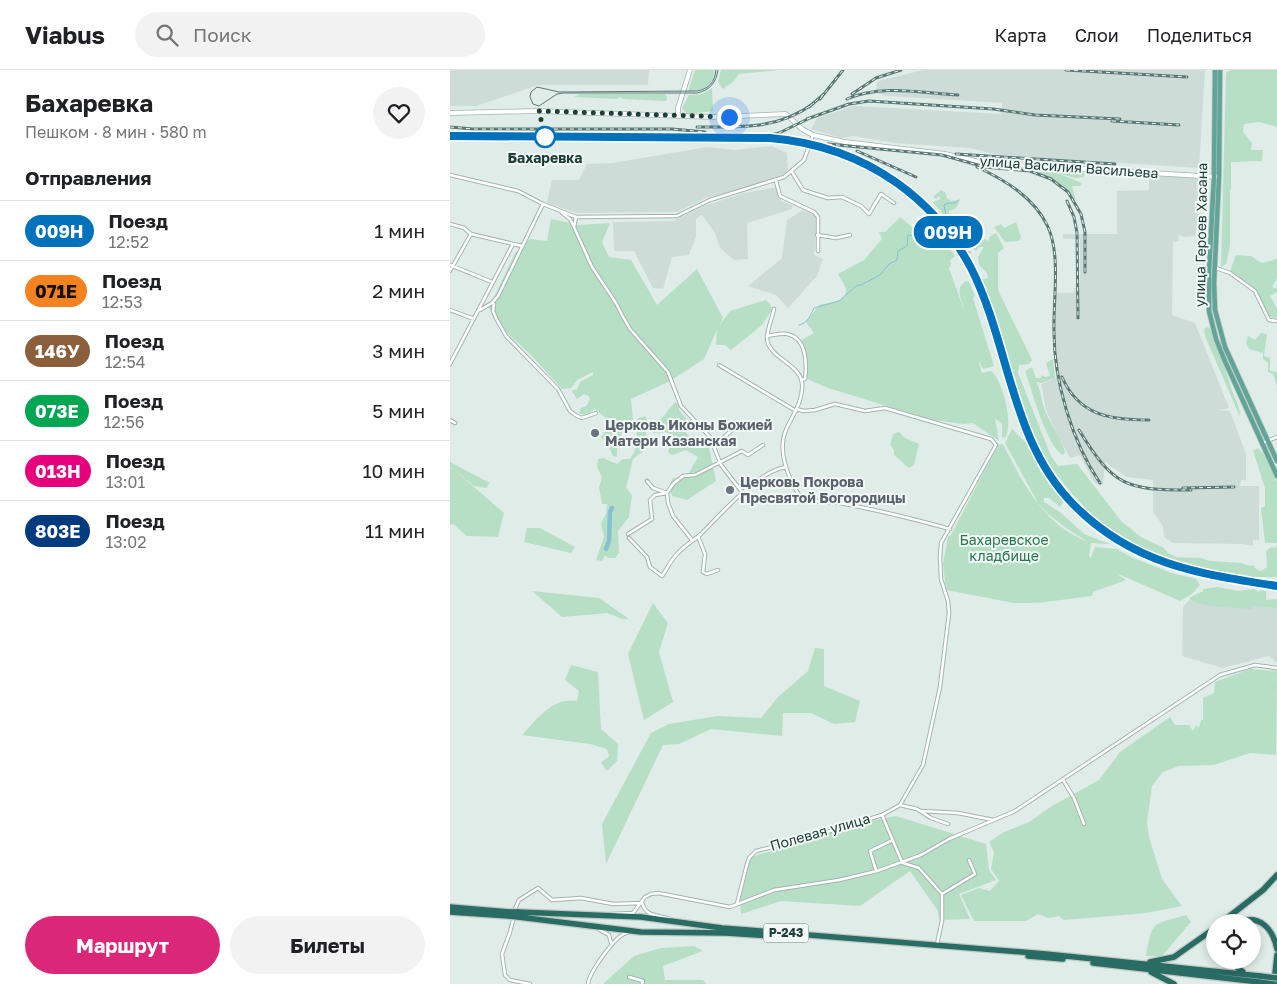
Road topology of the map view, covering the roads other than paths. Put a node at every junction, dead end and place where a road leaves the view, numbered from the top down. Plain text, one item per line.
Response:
1 (690, 70) edge
2 (1215, 70) edge
3 (1220, 70) edge
4 (450, 113) edge
5 (678, 116) junction
6 (813, 135) junction
7 (792, 172) junction
8 (450, 175) edge
9 (1216, 177) junction
10 (776, 181) junction
11 (894, 203) dead end
12 (543, 204) junction
13 (559, 211) junction
14 (576, 217) junction
15 (450, 224) edge
16 (574, 227) junction
17 (471, 234) junction
18 (817, 235) junction
19 (850, 235) dead end
20 (513, 244) junction
21 (522, 246) junction
22 (818, 251) dead end
23 (451, 266) edge
24 (1214, 268) junction
25 (450, 271) edge
26 (492, 282) junction
27 (492, 303) junction
28 (450, 310) edge
29 (480, 310) junction
30 (774, 310) dead end
31 (474, 319) junction
32 (1277, 321) edge
33 (767, 336) junction
34 (450, 355) edge
35 (454, 356) junction
36 (450, 364) edge
37 (719, 365) dead end
38 (801, 380) junction
39 (797, 410) junction
40 (803, 411) junction
41 (596, 413) dead end
42 (793, 416) junction
43 (450, 420) edge
44 (455, 423) dead end
45 (735, 427) dead end
46 (1277, 437) edge
47 (1267, 441) junction
48 (1262, 443) junction
49 (763, 445) dead end
50 (715, 447) junction
51 (1277, 461) edge
52 (720, 464) junction
53 (786, 467) junction
54 (1277, 476) edge
55 (647, 482) dead end
56 (742, 492) junction
57 (667, 493) junction
58 (950, 528) junction
59 (628, 534) dead end
60 (698, 536) junction
61 (629, 538) dead end
62 (692, 540) junction
63 (718, 570) dead end
64 (1277, 668) edge
65 (1063, 780) junction
66 (900, 805) junction
67 (921, 811) junction
68 (882, 815) junction
69 (994, 820) junction
70 (948, 824) dead end
71 (1084, 824) dead end
72 (892, 840) junction
73 (969, 860) dead end
74 (902, 862) junction
75 (877, 871) junction
76 (1277, 875) edge
77 (942, 894) junction
78 (642, 903) junction
79 (739, 903) junction
80 (450, 908) edge
81 (450, 912) edge
82 (509, 914) junction
83 (518, 914) junction
84 (611, 914) junction
85 (1232, 914) edge
86 (671, 920) junction
87 (1261, 923) edge
88 (582, 926) junction
89 (641, 932) junction
90 (1206, 934) edge
91 (611, 945) junction
92 (936, 945) junction
93 (1277, 949) edge
94 (1277, 955) edge
95 (1130, 963) junction
96 (1139, 968) junction
97 (1237, 969) edge
98 (629, 977) dead end
99 (1248, 978) junction
100 (1277, 978) edge
101 (1259, 979) junction
102 (530, 984) edge
103 (588, 984) edge
104 (642, 984) edge
105 (1174, 984) edge
106 (1233, 984) edge
107 (1274, 984) edge

1 - 5 main road
2 - 9 main road, улица Героев Хасана
3 - 9 main road, улица Героев Хасана
4 - 5 main road, улица Василия Васильева
5 - 6 main road, улица Василия Васильева
6 - 7 street
6 - 9 main road, улица Василия Васильева
7 - 10 street
7 - 11 street
8 - 12 street
9 - 24 main road, улица Героев Хасана
9 - 48 main road, улица Героев Хасана
10 - 14 street
10 - 18 street
12 - 13 street
12 - 21 street
13 - 14 street
13 - 16 street
14 - 16 street
15 - 17 street
16 - 50 street
17 - 20 street
17 - 23 street
18 - 19 street
18 - 22 street
20 - 21 street
20 - 26 street
21 - 27 street
23 - 25 street
23 - 26 street
24 - 32 street
24 - 47 main road, улица Героев Хасана
26 - 29 street
27 - 29 street
27 - 41 street
28 - 31 street
29 - 31 street
30 - 33 street
31 - 35 street
33 - 38 street
33 - 38 street
34 - 35 street
35 - 36 street
37 - 39 street
38 - 39 street
39 - 40 street
39 - 42 street
40 - 42 street
40 - 58 street
42 - 53 street
43 - 44 street
45 - 50 street
46 - 47 street
47 - 48 street
47 - 51 main road, улица Героев Хасана
48 - 54 main road, улица Героев Хасана
49 - 52 street
50 - 52 street
52 - 56 street
52 - 57 street
53 - 56 street
53 - 58 street
55 - 57 street
56 - 60 street
57 - 59 street
57 - 62 street
58 - 66 street
60 - 62 street
60 - 63 street
61 - 62 street
64 - 65 street
65 - 69 street
65 - 71 street
66 - 67 street
66 - 68 street, Полевая улица
67 - 69 street
67 - 70 street
68 - 72 street, Полевая улица
68 - 79 street, Полевая улица
69 - 74 street
72 - 74 street, Полевая улица
72 - 75 street
73 - 77 street
74 - 75 street
74 - 77 street
75 - 79 street
76 - 85 highway
77 - 92 street
78 - 79 street
78 - 84 street
78 - 86 street
78 - 102 street
80 - 82 highway, Р-243
81 - 82 highway, Р-243
82 - 83 highway, Р-243, bridge
83 - 84 highway, Р-243
83 - 88 highway, Р-243
84 - 86 highway, Р-243
86 - 92 highway, Р-243
87 - 93 highway
88 - 89 highway, Р-243
88 - 91 street
89 - 91 street
89 - 96 highway, Р-243
90 - 95 highway
91 - 103 street
92 - 95 highway, Р-243
94 - 107 highway
95 - 99 highway, Р-243
96 - 99 highway, Р-243
96 - 105 highway
97 - 99 highway
98 - 104 street
99 - 101 highway, Р-243
99 - 106 highway
100 - 101 highway, Р-243, bridge
101 - 107 highway, Р-243, bridge

